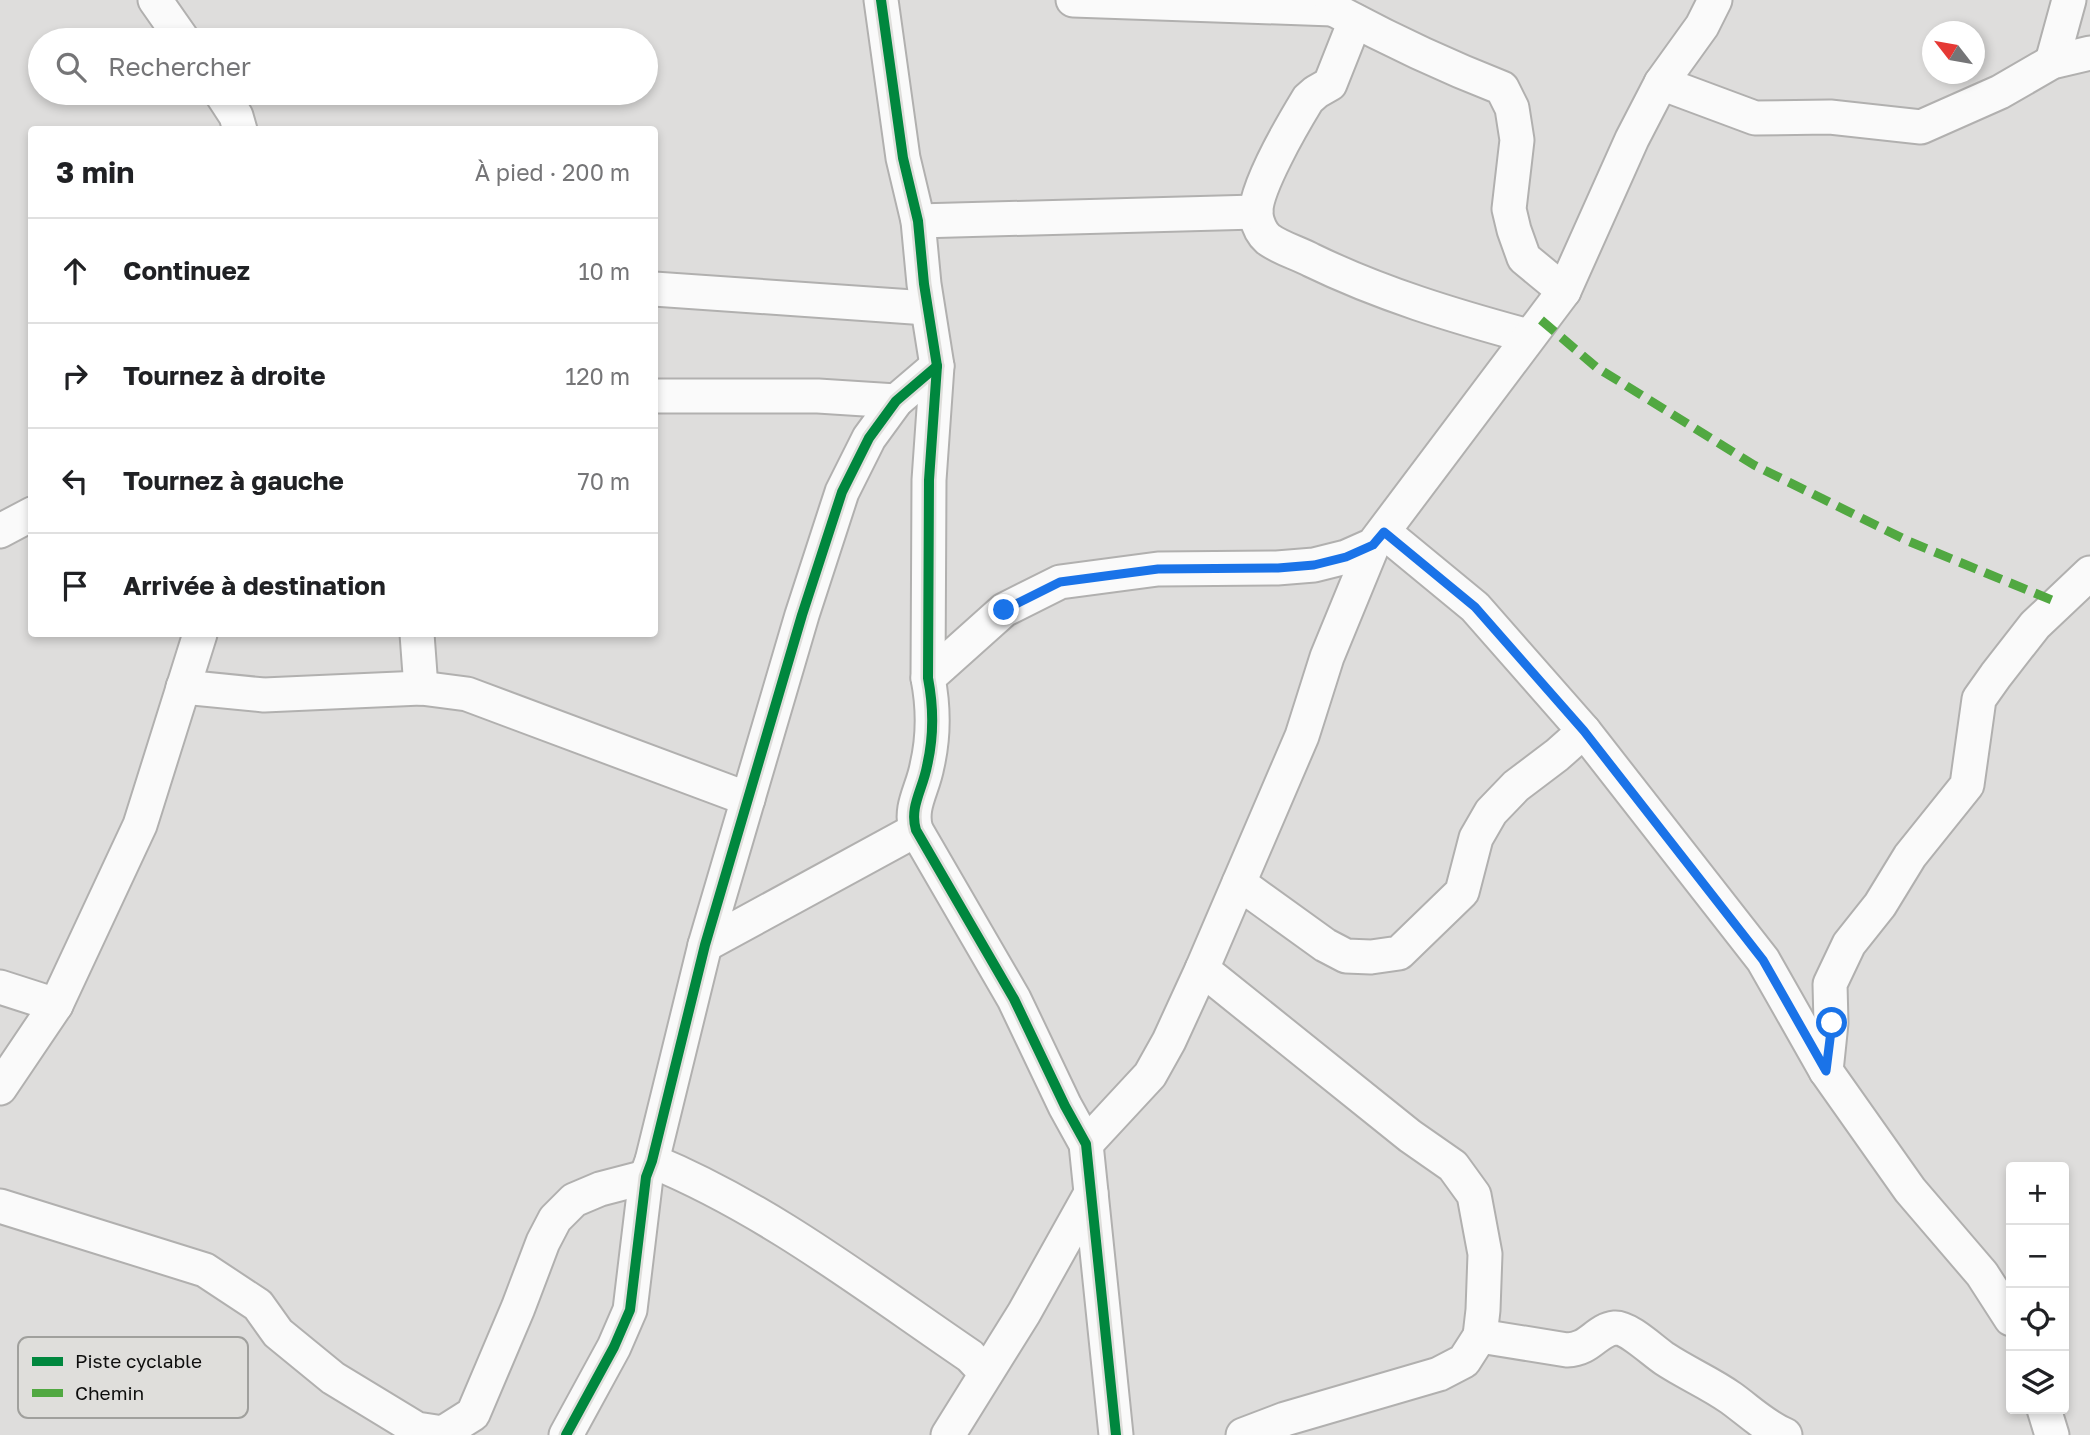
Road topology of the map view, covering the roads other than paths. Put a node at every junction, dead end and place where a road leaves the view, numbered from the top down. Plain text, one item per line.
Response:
1 (155, 0) edge
2 (881, 0) edge
3 (1073, 0) edge
4 (1716, 0) edge
5 (2069, 0) edge
6 (1339, 10) edge
7 (175, 28) edge
8 (2090, 53) edge
9 (2052, 62) junction
10 (1661, 83) junction
11 (229, 105) edge
12 (239, 126) edge
13 (1256, 212) junction
14 (918, 221) junction
15 (658, 289) edge
16 (1564, 291) junction
17 (927, 308) junction
18 (1528, 335) junction
19 (937, 366) junction
20 (658, 396) edge
21 (896, 401) junction
22 (28, 515) edge
23 (0, 531) edge
24 (1378, 539) junction
25 (2090, 573) edge
26 (200, 637) edge
27 (417, 637) edge
28 (928, 678) junction
29 (183, 687) junction
30 (421, 688) junction
31 (1584, 731) junction
32 (748, 799) junction
33 (916, 830) junction
34 (1239, 883) junction
35 (705, 946) junction
36 (1202, 970) junction
37 (0, 987) edge
38 (55, 1005) junction
39 (1826, 1071) junction
40 (0, 1088) edge
41 (1086, 1144) junction
42 (649, 1169) junction
43 (1091, 1193) junction
44 (0, 1206) edge
45 (2006, 1311) edge
46 (1480, 1336) junction
47 (986, 1373) junction
48 (2046, 1414) edge
49 (566, 1435) edge
50 (948, 1435) edge
51 (1116, 1435) edge
52 (1243, 1435) edge
53 (1784, 1435) edge
54 (2052, 1435) edge

1 - 7 street
2 - 14 street
3 - 6 street
4 - 10 street
5 - 9 street
6 - 13 street
6 - 16 street
8 - 9 street
9 - 10 street
10 - 16 street
11 - 12 street
13 - 14 street
13 - 18 street
14 - 17 street
15 - 17 street
16 - 18 street
17 - 19 street
18 - 24 street
19 - 21 street
19 - 28 street
20 - 21 street
21 - 32 street
22 - 23 street
24 - 28 street
24 - 31 street
24 - 34 street
25 - 39 street
26 - 29 street
27 - 30 street
28 - 33 street
29 - 30 street
29 - 38 street
30 - 32 street
31 - 34 street
31 - 39 street
32 - 35 street
33 - 35 street
33 - 41 street
34 - 36 street
35 - 42 street
36 - 41 street
36 - 46 street
37 - 38 street
38 - 40 street
39 - 45 street
41 - 43 street
42 - 44 street
42 - 47 street
42 - 49 street
43 - 47 street
43 - 51 street
46 - 52 street
46 - 53 street
47 - 50 street
48 - 54 street

